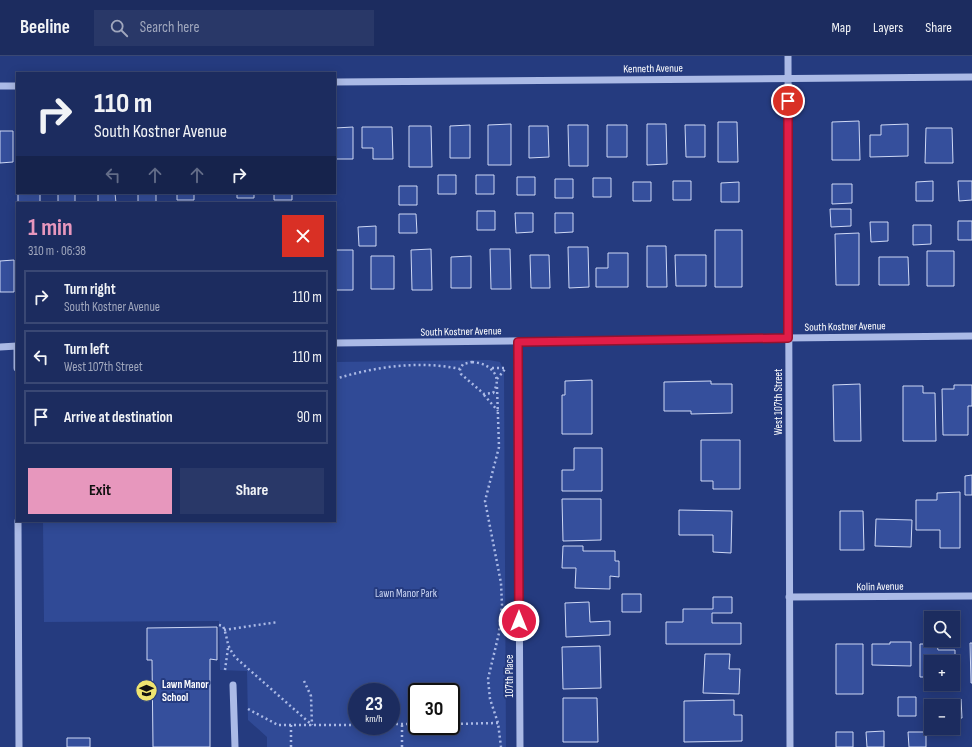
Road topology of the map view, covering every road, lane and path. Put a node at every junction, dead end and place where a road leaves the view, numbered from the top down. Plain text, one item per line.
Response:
1 (788, 56) edge
2 (972, 76) edge
3 (789, 78) junction
4 (336, 82) edge
5 (0, 86) edge
6 (16, 86) edge
7 (972, 336) edge
8 (788, 338) junction
9 (518, 342) junction
10 (336, 343) edge
11 (16, 346) edge
12 (0, 347) edge
13 (492, 368) junction
14 (460, 369) junction
15 (497, 378) junction
16 (336, 379) edge
17 (497, 387) junction
18 (484, 394) junction
19 (498, 412) junction
20 (18, 522) edge
21 (972, 596) edge
22 (789, 597) junction
23 (278, 622) dead end
24 (219, 625) dead end
25 (224, 630) junction
26 (228, 648) junction
27 (225, 670) dead end
28 (304, 682) dead end
29 (233, 684) dead end
30 (248, 709) dead end
31 (498, 723) junction
32 (402, 724) joint
33 (408, 724) edge
34 (460, 724) edge
35 (291, 725) junction
36 (312, 725) junction
37 (348, 725) edge
38 (19, 747) edge
39 (235, 747) edge
40 (291, 747) edge
41 (402, 747) edge
42 (501, 747) edge
43 (520, 747) edge
44 (790, 747) edge

1 - 3 street, West 107th Street
2 - 3 street, Kenneth Avenue
3 - 4 street, Kenneth Avenue
3 - 8 street, West 107th Street
5 - 6 street
7 - 8 street, South Kostner Avenue
8 - 9 street, South Kostner Avenue
8 - 22 street, West 107th Street
9 - 10 street, South Kostner Avenue
9 - 43 street, 107th Place
11 - 12 street
13 - 14 path
13 - 15 path
13 - 15 path
14 - 16 path
14 - 18 path
15 - 17 path
17 - 18 path
17 - 19 path
18 - 19 path
19 - 31 path
20 - 38 street
21 - 22 street, Kolin Avenue
22 - 44 street, West 107th Street
23 - 25 path
24 - 25 path
25 - 26 path
26 - 27 path
26 - 36 path
28 - 36 path
29 - 39 street
30 - 35 path
31 - 34 path
31 - 42 path
32 - 33 path
32 - 41 path
35 - 36 path
35 - 40 path
36 - 37 path

